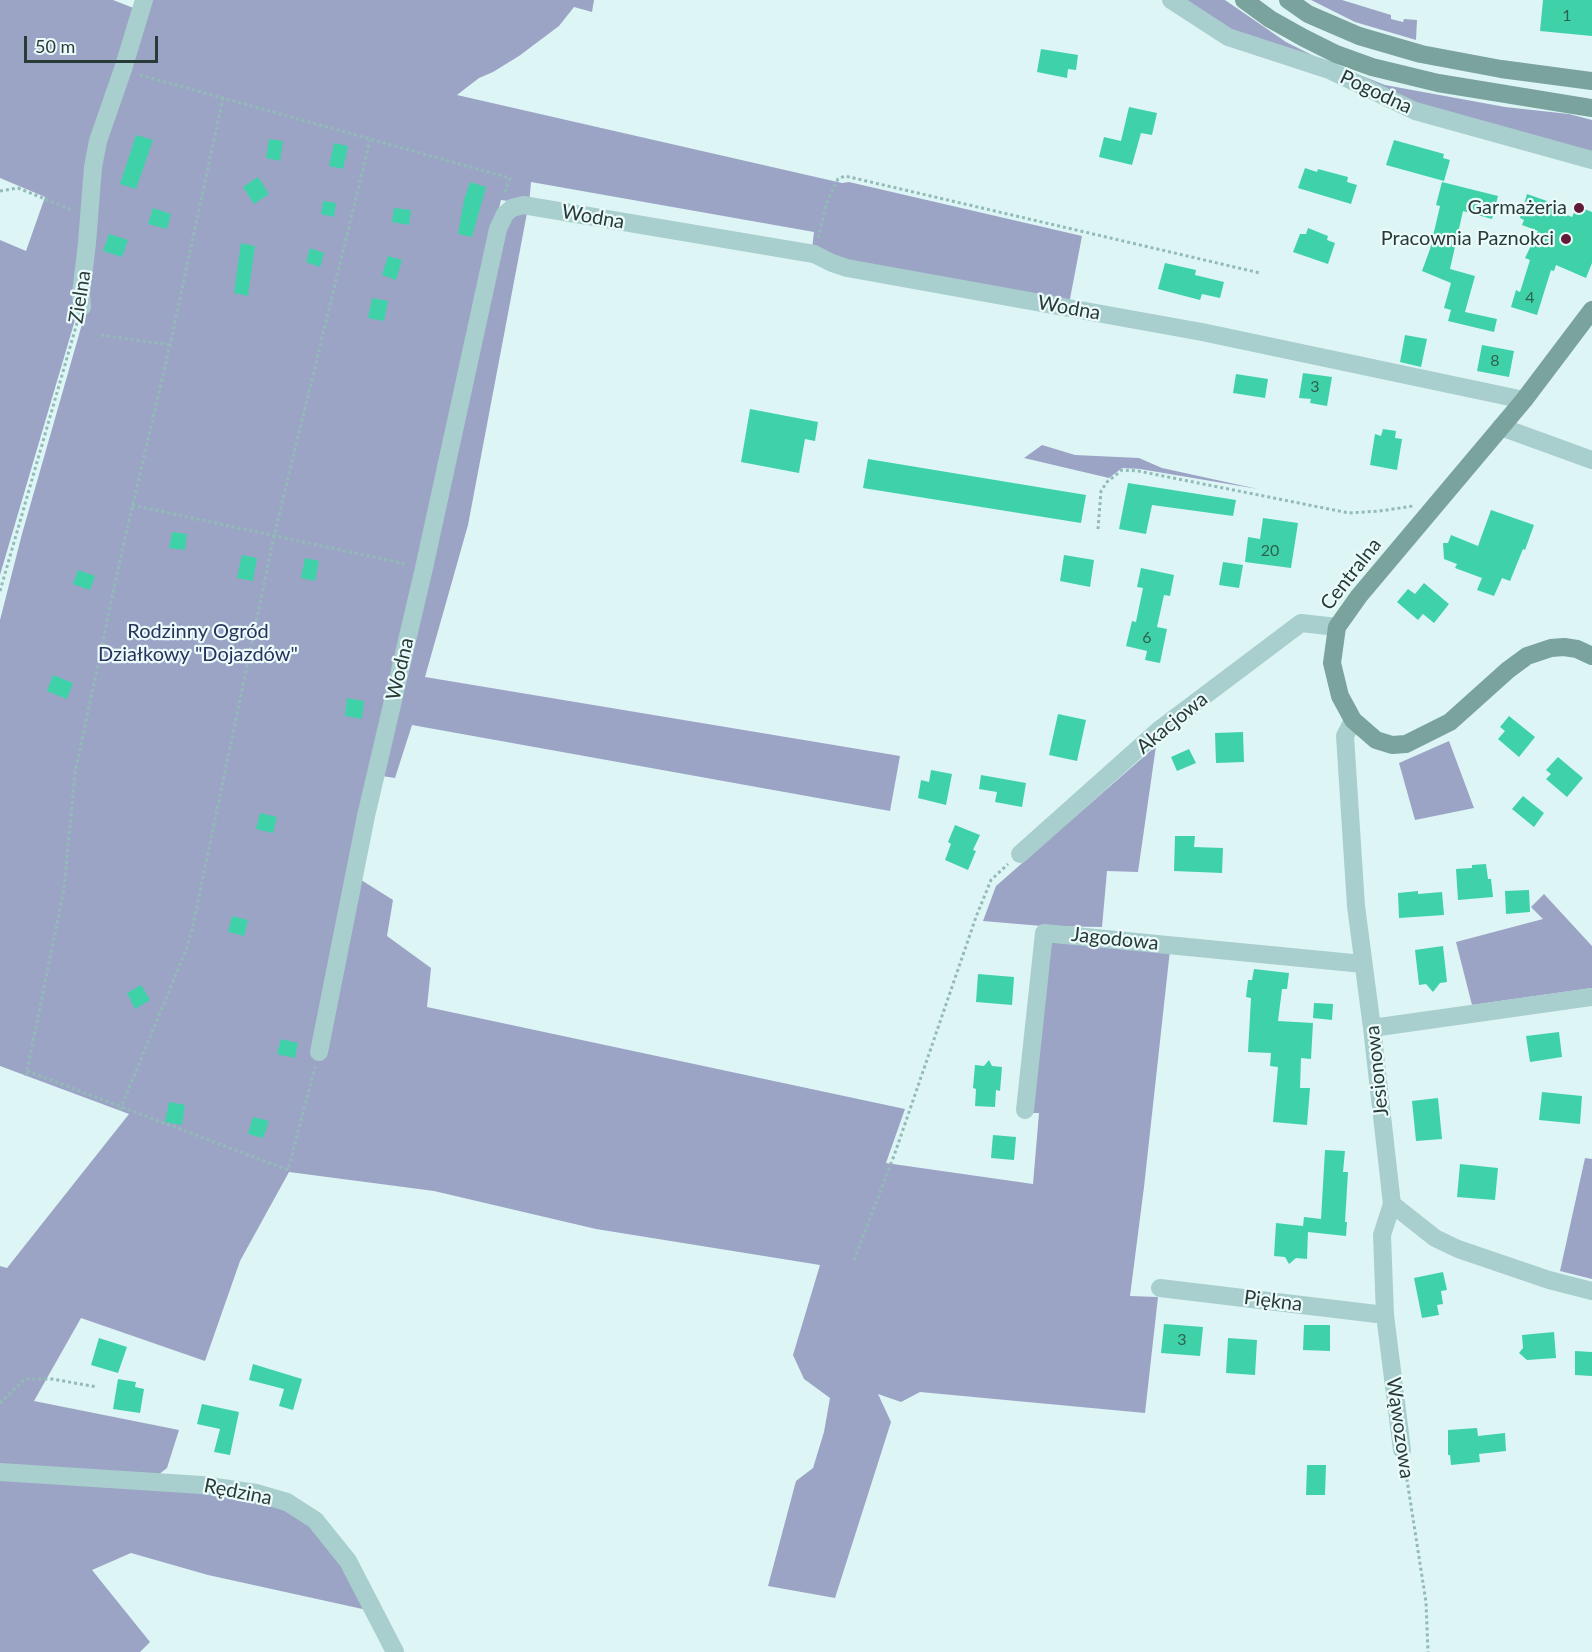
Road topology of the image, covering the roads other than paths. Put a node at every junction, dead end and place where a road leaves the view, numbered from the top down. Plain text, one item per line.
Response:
1 (144, 0) edge
2 (1171, 0) edge
3 (1244, 0) edge
4 (1288, 0) edge
5 (1592, 81) edge
6 (1592, 108) edge
7 (1592, 160) edge
8 (82, 306) road end
9 (1592, 310) edge
10 (1524, 400) junction
11 (1501, 427) junction
12 (1592, 460) edge
13 (1337, 627) junction
14 (1592, 656) edge
15 (1353, 720) junction
16 (1020, 854) road end
17 (1364, 964) junction
18 (1592, 997) edge
19 (1372, 1028) junction
20 (319, 1052) road end
21 (1025, 1110) dead end
22 (1392, 1204) junction
23 (1160, 1288) dead end
24 (1592, 1291) edge
25 (1385, 1314) junction
26 (1402, 1450) road end
27 (0, 1472) edge
28 (395, 1652) edge

1 - 8 street, Zielna
2 - 7 street, Pogodna
3 - 6 street
4 - 5 street
9 - 10 street, Centralna
10 - 11 street, Centralna
10 - 20 street, Wodna
11 - 12 street
11 - 13 street, Centralna
13 - 15 street, Centralna
13 - 16 street, Akacjowa
14 - 15 street, Centralna
15 - 17 street, Jesionowa
17 - 19 street, Jesionowa
17 - 21 street, Jagodowa
18 - 19 street
19 - 22 street, Jesionowa
22 - 24 street
22 - 25 street, Wąwozowa
23 - 25 street, Piękna
25 - 26 street, Wąwozowa
27 - 28 street, Rędzina

